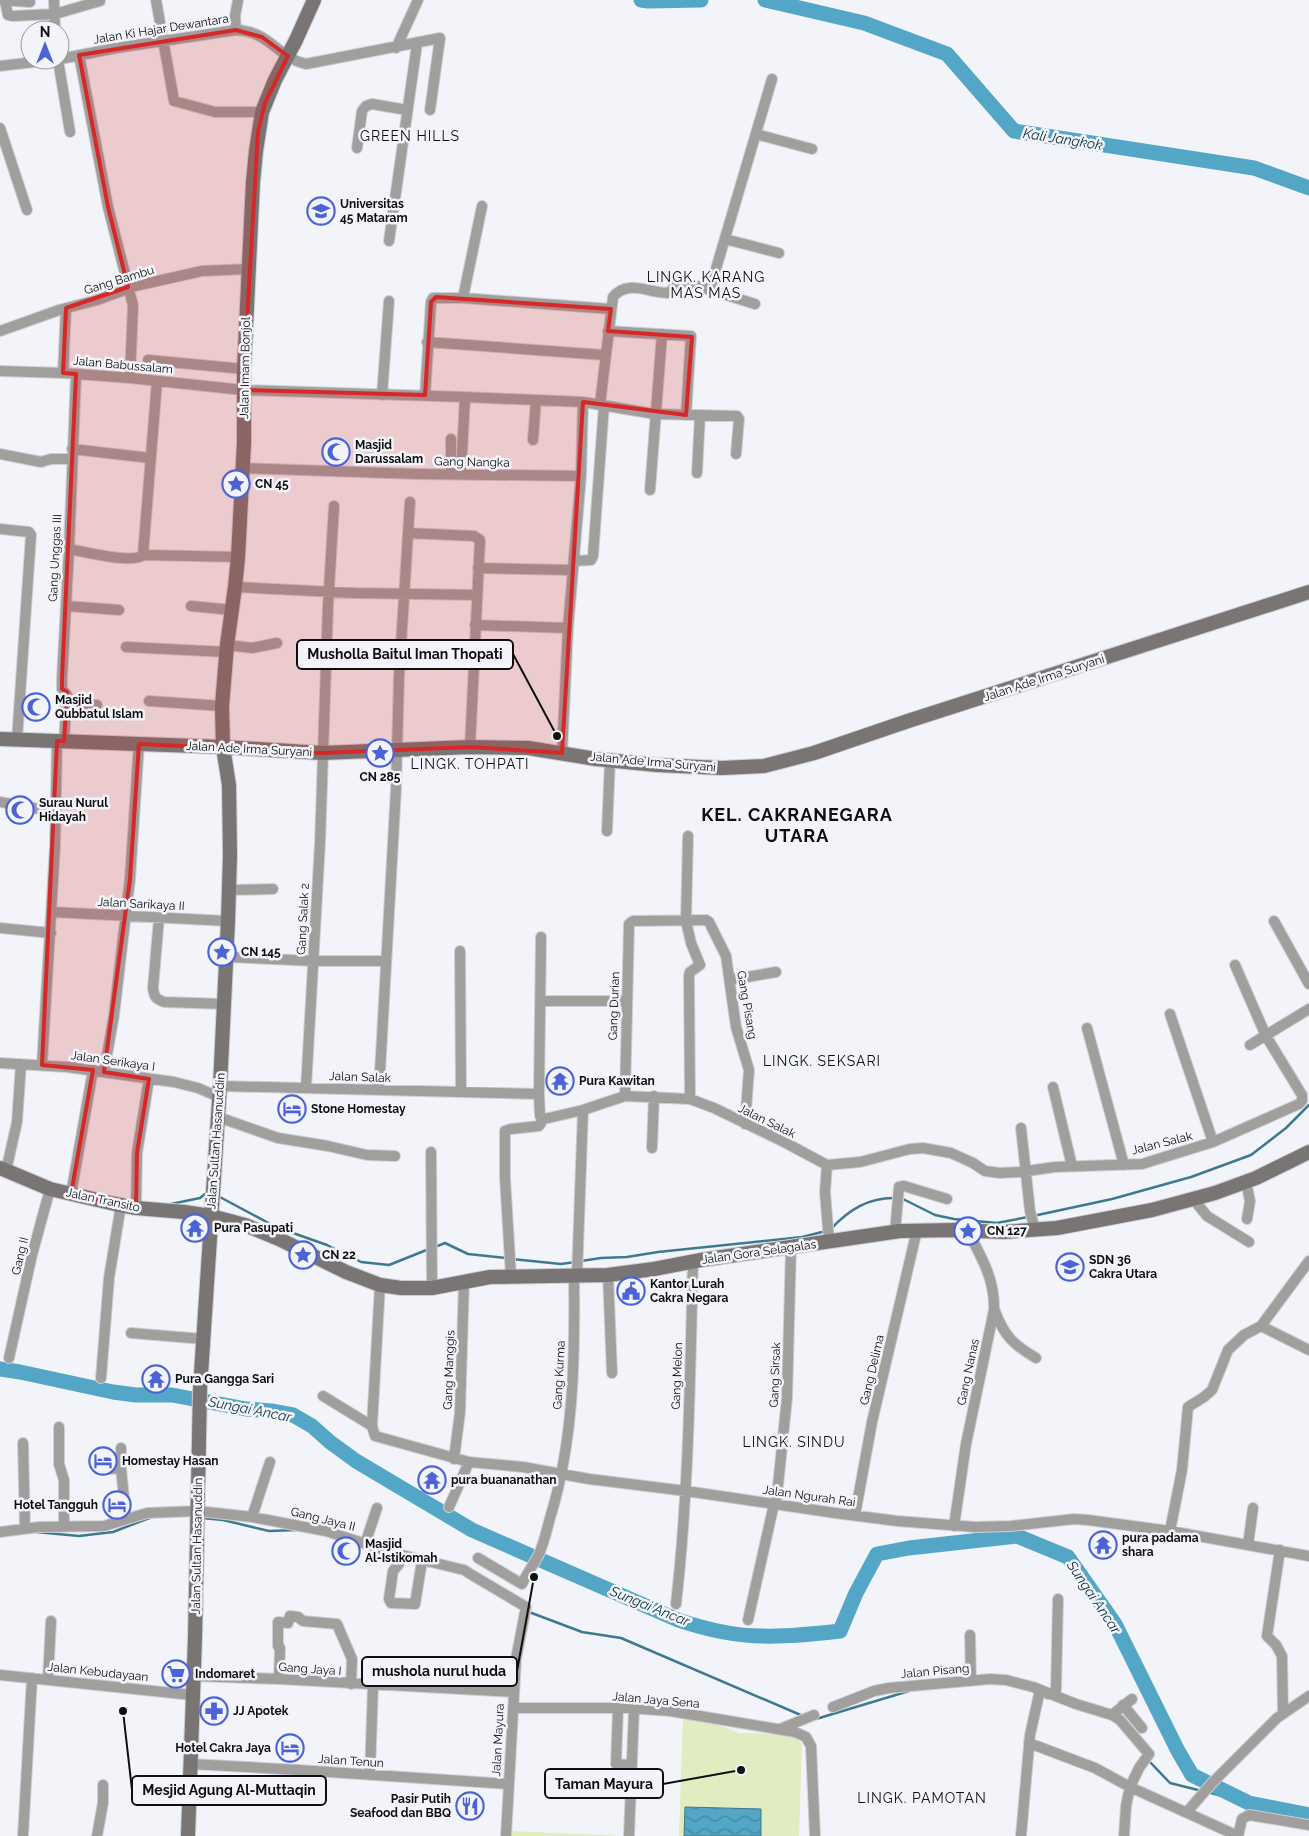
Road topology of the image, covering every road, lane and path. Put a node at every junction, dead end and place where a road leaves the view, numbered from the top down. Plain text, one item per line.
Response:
1 (54, 0) edge
2 (102, 0) edge
3 (156, 0) edge
4 (238, 0) edge
5 (314, 0) edge
6 (418, 0) edge
7 (3, 1) edge
8 (30, 2) dead end
9 (55, 14) junction
10 (55, 20) edge
11 (236, 30) junction
12 (163, 41) junction
13 (417, 44) junction
14 (396, 48) junction
15 (79, 55) junction
16 (288, 56) junction
17 (70, 57) edge
18 (20, 64) edge
19 (0, 66) edge
20 (61, 70) edge
21 (772, 79) dead end
22 (407, 110) junction
23 (430, 110) dead end
24 (262, 112) junction
25 (0, 128) edge
26 (70, 132) dead end
27 (756, 134) junction
28 (357, 148) dead end
29 (812, 149) dead end
30 (482, 206) dead end
31 (27, 210) dead end
32 (725, 239) junction
33 (389, 241) dead end
34 (779, 253) dead end
35 (248, 269) junction
36 (128, 287) junction
37 (710, 289) junction
38 (463, 298) junction
39 (389, 301) dead end
40 (755, 304) dead end
41 (66, 308) junction
42 (611, 310) junction
43 (0, 331) edge
44 (608, 331) junction
45 (662, 334) junction
46 (427, 342) junction
47 (604, 355) junction
48 (148, 360) dead end
49 (1, 369) edge
50 (244, 369) junction
51 (64, 373) junction
52 (76, 374) junction
53 (130, 378) junction
54 (157, 381) junction
55 (243, 390) junction
56 (382, 395) junction
57 (425, 395) junction
58 (465, 397) junction
59 (536, 400) junction
60 (583, 402) junction
61 (602, 405) junction
62 (655, 414) junction
63 (686, 415) junction
64 (700, 415) junction
65 (451, 439) dead end
66 (533, 440) dead end
67 (0, 454) edge
68 (72, 454) junction
69 (736, 454) dead end
70 (150, 458) junction
71 (242, 468) junction
72 (456, 473) junction
73 (697, 473) dead end
74 (581, 476) junction
75 (650, 490) dead end
76 (410, 502) dead end
77 (334, 506) dead end
78 (0, 529) edge
79 (408, 533) junction
80 (69, 549) junction
81 (143, 555) junction
82 (238, 558) junction
83 (573, 565) junction
84 (478, 568) junction
85 (236, 586) junction
86 (329, 591) junction
87 (1309, 592) edge
88 (404, 595) junction
89 (477, 595) junction
90 (66, 606) junction
91 (191, 606) dead end
92 (119, 610) dead end
93 (232, 610) junction
94 (475, 625) junction
95 (568, 628) junction
96 (277, 643) dead end
97 (126, 647) dead end
98 (226, 649) junction
99 (149, 701) dead end
100 (66, 705) junction
101 (97, 705) dead end
102 (222, 706) junction
103 (0, 739) edge
104 (17, 740) junction
105 (60, 741) junction
106 (139, 744) junction
107 (223, 747) junction
108 (470, 747) junction
109 (397, 751) junction
110 (322, 752) junction
111 (562, 753) junction
112 (610, 760) junction
113 (0, 802) edge
114 (56, 812) junction
115 (607, 831) dead end
116 (688, 836) dead end
117 (273, 889) dead end
118 (229, 890) junction
119 (52, 912) junction
120 (126, 915) junction
121 (159, 918) junction
122 (686, 920) junction
123 (228, 921) junction
124 (1274, 921) dead end
125 (0, 928) edge
126 (50, 933) junction
127 (541, 937) dead end
128 (460, 952) dead end
129 (226, 957) junction
130 (314, 961) junction
131 (385, 961) junction
132 (1235, 965) dead end
133 (776, 972) dead end
134 (730, 980) junction
135 (1309, 984) edge
136 (541, 1001) junction
137 (627, 1001) junction
138 (224, 1004) junction
139 (1309, 1009) edge
140 (1170, 1014) dead end
141 (1087, 1028) dead end
142 (1266, 1036) junction
143 (1250, 1045) dead end
144 (0, 1063) edge
145 (21, 1064) junction
146 (42, 1065) junction
147 (93, 1070) junction
148 (104, 1072) junction
149 (149, 1079) junction
150 (1053, 1087) dead end
151 (306, 1088) junction
152 (379, 1090) junction
153 (220, 1092) junction
154 (461, 1092) junction
155 (539, 1094) junction
156 (625, 1096) junction
157 (654, 1096) junction
158 (690, 1099) junction
159 (583, 1110) junction
160 (218, 1118) junction
161 (542, 1118) junction
162 (745, 1124) junction
163 (1021, 1128) dead end
164 (1213, 1142) junction
165 (652, 1148) dead end
166 (431, 1152) dead end
167 (1309, 1152) edge
168 (395, 1156) dead end
169 (827, 1165) junction
170 (1124, 1165) junction
171 (1072, 1166) junction
172 (5, 1167) edge
173 (1026, 1172) junction
174 (1246, 1182) junction
175 (50, 1189) junction
176 (72, 1190) junction
177 (947, 1199) dead end
178 (1194, 1200) junction
179 (137, 1204) junction
180 (121, 1205) junction
181 (211, 1216) junction
182 (1247, 1219) dead end
183 (1032, 1221) junction
184 (917, 1230) junction
185 (967, 1230) junction
186 (895, 1232) junction
187 (828, 1233) junction
188 (1249, 1242) dead end
189 (791, 1247) junction
190 (693, 1261) junction
191 (1309, 1261) edge
192 (511, 1271) junction
193 (576, 1274) junction
194 (608, 1275) junction
195 (464, 1281) junction
196 (380, 1286) junction
197 (432, 1288) junction
198 (994, 1310) junction
199 (1261, 1326) junction
200 (131, 1333) dead end
201 (203, 1339) junction
202 (1309, 1350) edge
203 (9, 1358) dead end
204 (1036, 1358) dead end
205 (612, 1373) dead end
206 (102, 1378) dead end
207 (323, 1396) dead end
208 (372, 1426) junction
209 (59, 1427) dead end
210 (24, 1443) dead end
211 (122, 1448) dead end
212 (454, 1458) junction
213 (270, 1462) dead end
214 (469, 1462) junction
215 (121, 1468) junction
216 (105, 1469) dead end
217 (561, 1473) junction
218 (686, 1491) junction
219 (775, 1504) junction
220 (449, 1507) dead end
221 (377, 1508) dead end
222 (1253, 1508) dead end
223 (855, 1515) junction
224 (252, 1517) junction
225 (198, 1518) junction
226 (126, 1519) junction
227 (64, 1526) junction
228 (954, 1526) junction
229 (25, 1528) junction
230 (1170, 1531) junction
231 (0, 1532) edge
232 (365, 1544) junction
233 (1248, 1544) junction
234 (1280, 1550) junction
235 (1309, 1556) edge
236 (400, 1558) junction
237 (478, 1558) dead end
238 (422, 1564) junction
239 (1058, 1598) dead end
240 (676, 1604) dead end
241 (524, 1609) joint
242 (748, 1620) dead end
243 (51, 1621) dead end
244 (970, 1635) dead end
245 (0, 1675) edge
246 (193, 1676) junction
247 (32, 1678) junction
248 (48, 1679) junction
249 (279, 1679) junction
250 (971, 1681) junction
251 (351, 1684) junction
252 (373, 1686) junction
253 (514, 1692) junction
254 (1042, 1694) junction
255 (192, 1695) junction
256 (1309, 1696) edge
257 (833, 1707) dead end
258 (513, 1708) junction
259 (618, 1708) junction
260 (634, 1709) junction
261 (1283, 1713) junction
262 (814, 1714) dead end
263 (1112, 1714) junction
264 (1142, 1728) dead end
265 (780, 1729) junction
266 (1029, 1743) junction
267 (191, 1764) junction
268 (631, 1765) junction
269 (370, 1776) junction
270 (508, 1784) junction
271 (103, 1785) dead end
272 (1130, 1787) junction
273 (1187, 1812) junction
274 (1309, 1825) edge
275 (23, 1836) edge
276 (98, 1836) edge
277 (188, 1836) edge
278 (506, 1836) edge
279 (630, 1836) edge
280 (815, 1836) edge
281 (1021, 1836) edge
282 (1124, 1836) edge
283 (1238, 1836) edge

1 - 9 street
2 - 9 street
3 - 12 street
4 - 11 street
5 - 16 street, Jalan Imam Bonjol
6 - 14 street
7 - 8 street
7 - 9 street
9 - 10 street
11 - 12 street, Jalan Ki Hajar Dewantara
11 - 16 street, Jalan Ki Hajar Dewantara
12 - 15 street, Jalan Ki Hajar Dewantara
12 - 24 street
13 - 14 street, Jalan Ki Hajar Dewantara
13 - 22 street
13 - 23 street, Jalan Ki Hajar Dewantara
14 - 16 street, Jalan Ki Hajar Dewantara
15 - 17 street, Jalan Ki Hajar Dewantara
15 - 36 street
16 - 24 street, Jalan Imam Bonjol
18 - 19 street
20 - 26 street
21 - 27 street
22 - 28 street
22 - 33 street
24 - 35 street, Jalan Imam Bonjol
25 - 31 street
27 - 29 street
27 - 32 street
30 - 38 street
32 - 34 street
32 - 37 street
35 - 36 street, Gang Bambu
35 - 50 street, Jalan Imam Bonjol
36 - 41 street, Gang Bambu
36 - 53 street
37 - 40 street
37 - 42 street
38 - 42 street
38 - 46 street
39 - 56 street
41 - 43 street, Gang Bambu
41 - 51 street
42 - 44 street
44 - 45 street
44 - 47 street
45 - 62 street
45 - 63 street
46 - 47 street
46 - 57 street
47 - 61 street
48 - 50 street
49 - 51 street, Jalan Babussalam
50 - 55 street, Jalan Imam Bonjol
51 - 52 street, Jalan Babussalam
52 - 53 street, Jalan Babussalam
52 - 68 street, Gang Unggas III
53 - 54 street, Jalan Babussalam
54 - 55 street, Jalan Babussalam
54 - 70 street
55 - 56 street, Jalan Babussalam
55 - 71 street, Jalan Imam Bonjol
56 - 57 street, Jalan Babussalam
57 - 58 street, Jalan Babussalam
58 - 59 street, Jalan Babussalam
58 - 72 street
59 - 60 street, Jalan Babussalam
59 - 66 street
60 - 61 street, Jalan Babussalam
60 - 74 street
61 - 62 street, Jalan Babussalam
61 - 83 street
62 - 63 street, Jalan Babussalam
62 - 75 street
63 - 64 street, Jalan Babussalam
64 - 69 street, Jalan Babussalam
64 - 73 street
65 - 72 street
67 - 68 street
68 - 70 street
68 - 80 street, Gang Unggas III
70 - 81 street
71 - 72 street, Gang Nangka
71 - 82 street, Jalan Imam Bonjol
72 - 74 street, Gang Nangka
74 - 83 street
76 - 79 street
77 - 86 street, Gang Salak 2
78 - 104 street
79 - 84 street
79 - 88 street
80 - 81 street
80 - 90 street, Gang Unggas III
81 - 82 street
82 - 85 street, Jalan Imam Bonjol
83 - 84 street
83 - 95 street
84 - 89 street
85 - 86 street
85 - 93 street, Jalan Imam Bonjol
86 - 88 street
86 - 110 street, Gang Salak 2
87 - 112 street, Jalan Ade Irma Suryani
88 - 89 street
88 - 109 street
89 - 94 street
90 - 92 street
90 - 100 street, Gang Unggas III
91 - 93 street
93 - 98 street, Jalan Imam Bonjol
94 - 95 street
94 - 108 street
95 - 111 street
96 - 98 street
97 - 98 street
98 - 102 street, Jalan Imam Bonjol
99 - 102 street
100 - 101 street
100 - 105 street, Gang Unggas III
102 - 107 street, Jalan Imam Bonjol
103 - 104 street, Jalan Ade Irma Suryani
104 - 105 street, Jalan Ade Irma Suryani
105 - 106 street, Jalan Ade Irma Suryani
105 - 114 street, Gang Unggas III
106 - 107 street, Jalan Ade Irma Suryani
106 - 120 street
107 - 110 street, Jalan Ade Irma Suryani
107 - 118 street, Jalan Sultan Hasanuddin
108 - 109 street, Jalan Ade Irma Suryani
108 - 111 street, Jalan Ade Irma Suryani
109 - 110 street, Jalan Ade Irma Suryani
109 - 131 street
110 - 130 street, Gang Salak 2
111 - 112 street, Jalan Ade Irma Suryani
112 - 115 street
113 - 114 street
114 - 119 street, Gang Unggas III
116 - 122 street
117 - 118 street
118 - 123 street, Jalan Sultan Hasanuddin
119 - 120 street, Jalan Sarikaya II
119 - 126 street, Gang Unggas III
120 - 121 street, Jalan Sarikaya II
120 - 148 street
121 - 123 street, Jalan Sarikaya II
121 - 138 street
122 - 134 street, Gang Pisang
122 - 137 street, Gang Durian
122 - 158 street
123 - 129 street, Jalan Sultan Hasanuddin
124 - 135 street
125 - 126 street
126 - 146 street, Gang Unggas III
127 - 136 street
128 - 154 street
129 - 130 street
129 - 138 street, Jalan Sultan Hasanuddin
130 - 131 street
130 - 151 street, Gang Salak 2
131 - 152 street
132 - 142 street
133 - 134 street
134 - 162 street, Gang Pisang
136 - 137 street
136 - 155 street
137 - 156 street, Gang Durian
138 - 153 street, Jalan Sultan Hasanuddin
139 - 142 street
140 - 164 street
141 - 170 street
142 - 143 street
142 - 164 street, Jalan Salak
144 - 145 street, Jalan Serikaya I
145 - 146 street, Jalan Serikaya I
145 - 172 street
146 - 147 street, Jalan Serikaya I
147 - 148 street, Jalan Serikaya I
147 - 176 street
148 - 149 street, Jalan Serikaya I
149 - 153 street, Jalan Serikaya I
149 - 179 street
150 - 171 street
151 - 152 street, Jalan Salak
151 - 153 street, Jalan Salak
152 - 154 street, Jalan Salak
153 - 160 street, Jalan Sultan Hasanuddin
154 - 155 street, Jalan Salak
155 - 161 street
156 - 157 street, Jalan Salak
156 - 159 street, Jalan Salak
157 - 158 street, Jalan Salak
157 - 165 street
158 - 162 street, Jalan Salak
159 - 161 street, Jalan Salak
159 - 193 street, Gang Kurma
160 - 168 street
160 - 181 street, Jalan Sultan Hasanuddin
161 - 192 street, Jalan Salak
162 - 169 street, Jalan Salak
163 - 173 street
164 - 170 street, Jalan Salak
166 - 197 street
167 - 174 street, Jalan Gora Selagalas
169 - 173 street, Jalan Salak
169 - 187 street
170 - 171 street, Jalan Salak
171 - 173 street, Jalan Salak
172 - 175 street, Jalan Transito
173 - 183 street
174 - 178 street, Jalan Gora Selagalas
174 - 182 street
175 - 176 street, Jalan Transito
175 - 203 street, Gang II
176 - 180 street, Jalan Transito
177 - 186 street
178 - 183 street, Jalan Gora Selagalas
178 - 188 street
179 - 180 street, Jalan Transito
179 - 181 street, Jalan Transito
180 - 206 street
181 - 196 street, Jalan Gora Selagalas
181 - 201 street, Jalan Sultan Hasanuddin
183 - 185 street, Jalan Gora Selagalas
184 - 185 street, Jalan Gora Selagalas
184 - 186 street, Jalan Gora Selagalas
184 - 223 street, Gang Delima
185 - 198 street, Gang Nanas
186 - 187 street, Jalan Gora Selagalas
187 - 189 street, Jalan Gora Selagalas
189 - 190 street, Jalan Gora Selagalas
189 - 219 street, Gang Sirsak
190 - 194 street, Jalan Gora Selagalas
190 - 218 street, Gang Melon
191 - 199 street
192 - 193 street, Jalan Gora Selagalas
192 - 195 street, Jalan Gora Selagalas
193 - 194 street, Jalan Gora Selagalas
193 - 217 street, Gang Kurma
194 - 205 street
195 - 197 street, Jalan Gora Selagalas
195 - 212 street, Gang Manggis
196 - 197 street, Jalan Gora Selagalas
196 - 208 street
198 - 204 street
198 - 228 street, Gang Nanas
199 - 202 street
199 - 230 street
200 - 201 street
201 - 225 street, Jalan Sultan Hasanuddin
207 - 208 street, Jalan Ngurah Rai
208 - 212 street, Jalan Ngurah Rai
209 - 227 street
210 - 229 street
211 - 215 street
212 - 214 street, Jalan Ngurah Rai
213 - 224 street
214 - 217 street, Jalan Ngurah Rai
214 - 220 street
215 - 216 street
215 - 226 street
217 - 218 street, Jalan Ngurah Rai
217 - 237 street, Gang Kurma
218 - 219 street, Jalan Ngurah Rai
218 - 240 street, Gang Melon
219 - 223 street, Jalan Ngurah Rai
219 - 242 street, Gang Sirsak
221 - 232 street
222 - 233 street
223 - 228 street, Jalan Ngurah Rai
224 - 225 street, Gang Jaya II
224 - 232 street, Gang Jaya II
225 - 226 street, Gang Jaya II
225 - 246 street, Jalan Sultan Hasanuddin
226 - 227 street, Gang Jaya II
227 - 229 street, Gang Jaya II
228 - 230 street, Jalan Ngurah Rai
229 - 231 street, Gang Jaya II
230 - 233 street, Jalan Ngurah Rai
232 - 236 street, Gang Jaya II
233 - 234 street, Jalan Ngurah Rai
234 - 235 street, Jalan Ngurah Rai
234 - 261 street
236 - 238 street, Gang Jaya II
236 - 238 street
238 - 241 street, Gang Jaya II
239 - 254 street
241 - 253 street, Jalan Mayura
243 - 248 street
244 - 250 street
245 - 247 street, Jalan Kebudayaan
246 - 249 street, Gang Jaya I
246 - 255 street, Jalan Sultan Hasanuddin
247 - 248 street, Jalan Kebudayaan
247 - 275 street
248 - 255 street, Jalan Kebudayaan
249 - 251 street, Gang Jaya I
249 - 251 street
250 - 254 street, Jalan Pisang
250 - 257 street, Jalan Pisang
251 - 252 street, Gang Jaya I
252 - 253 street, Gang Jaya I
252 - 269 street
253 - 258 street, Jalan Mayura
254 - 263 street, Jalan Pisang
254 - 266 street
255 - 267 street, Jalan Sultan Hasanuddin
256 - 261 street
258 - 259 street, Jalan Jaya Sena
258 - 270 street, Jalan Mayura
259 - 260 street, Jalan Jaya Sena
259 - 268 street
260 - 265 street, Jalan Jaya Sena
260 - 268 street
261 - 273 street
262 - 265 street
263 - 264 street
263 - 272 street
265 - 280 street, Jalan Jaya Sena
266 - 272 street
266 - 281 street
267 - 269 street, Jalan Tenun
267 - 277 street, Jalan Sultan Hasanuddin
268 - 279 street
269 - 270 street, Jalan Tenun
270 - 278 street, Jalan Mayura
271 - 276 street
272 - 273 street
272 - 282 street
273 - 283 street
274 - 283 street

